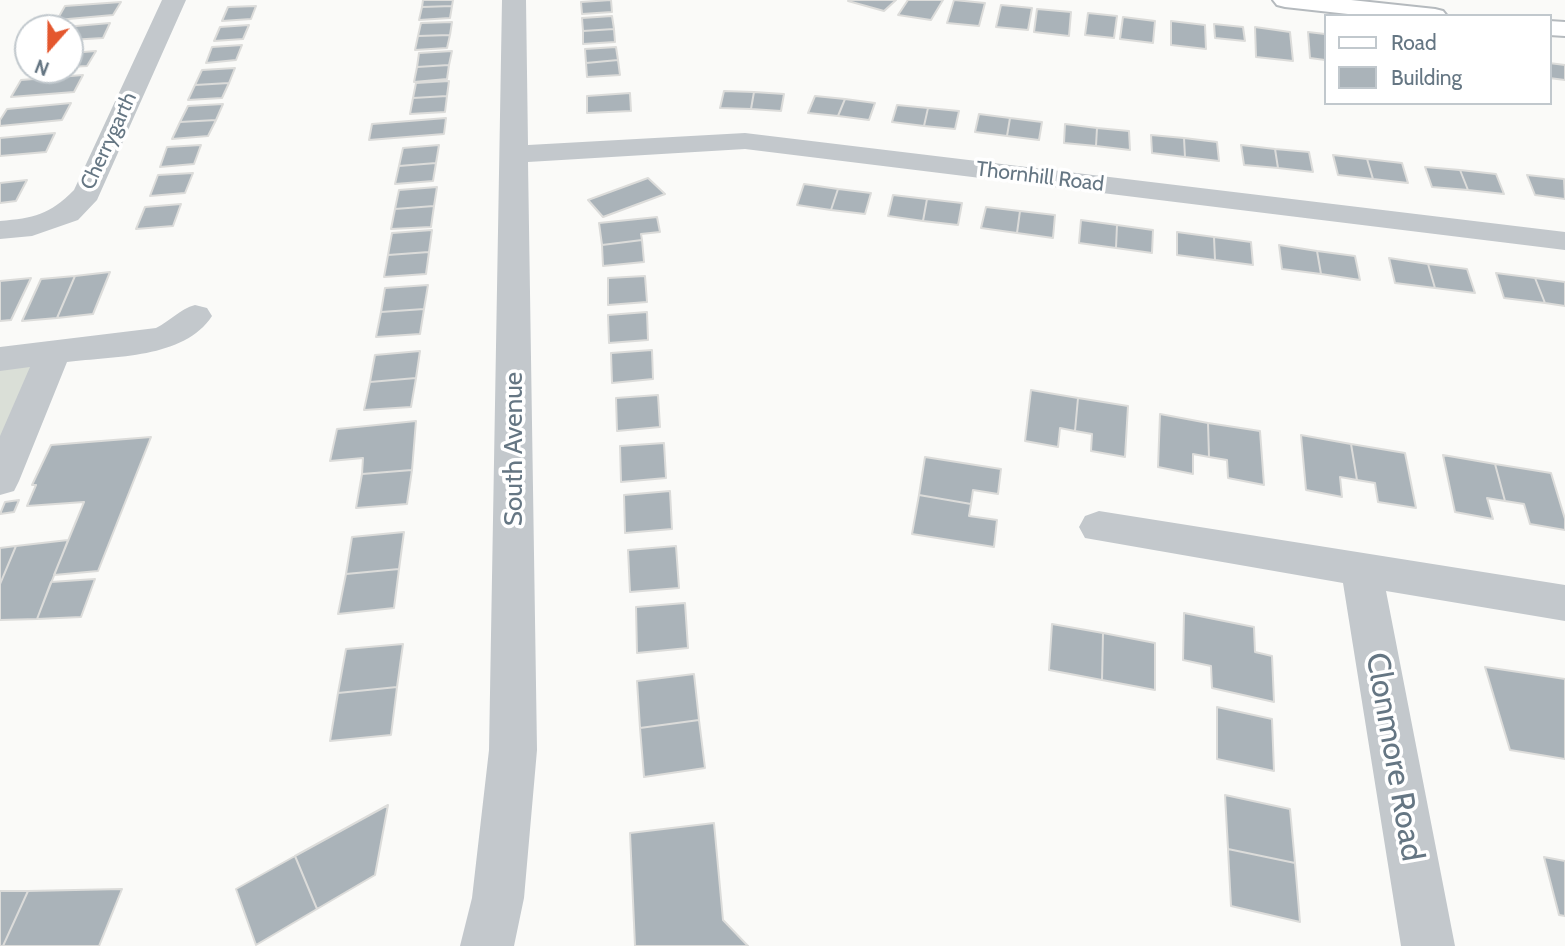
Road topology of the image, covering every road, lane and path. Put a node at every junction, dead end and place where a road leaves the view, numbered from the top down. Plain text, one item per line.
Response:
1 (174, 0) edge
2 (514, 0) edge
3 (1284, 0) edge
4 (1312, 1) edge
5 (1419, 14) edge
6 (513, 154) junction
7 (0, 230) edge
8 (1565, 241) edge
9 (195, 316) dead end
10 (54, 352) junction
11 (0, 359) edge
12 (3, 467) edge
13 (1099, 527) dead end
14 (1361, 569) junction
15 (1565, 603) edge
16 (492, 922) edge
17 (467, 946) edge
18 (1427, 946) edge

1 - 7 street, Cherrygarth
2 - 6 street, South Avenue
3 - 4 main road
4 - 5 main road
6 - 8 street, Thornhill Road
6 - 16 street, South Avenue
9 - 10 street
10 - 11 street
10 - 12 street
13 - 14 street
14 - 15 street
14 - 18 street, Clonmore Road
16 - 17 street, South Avenue

